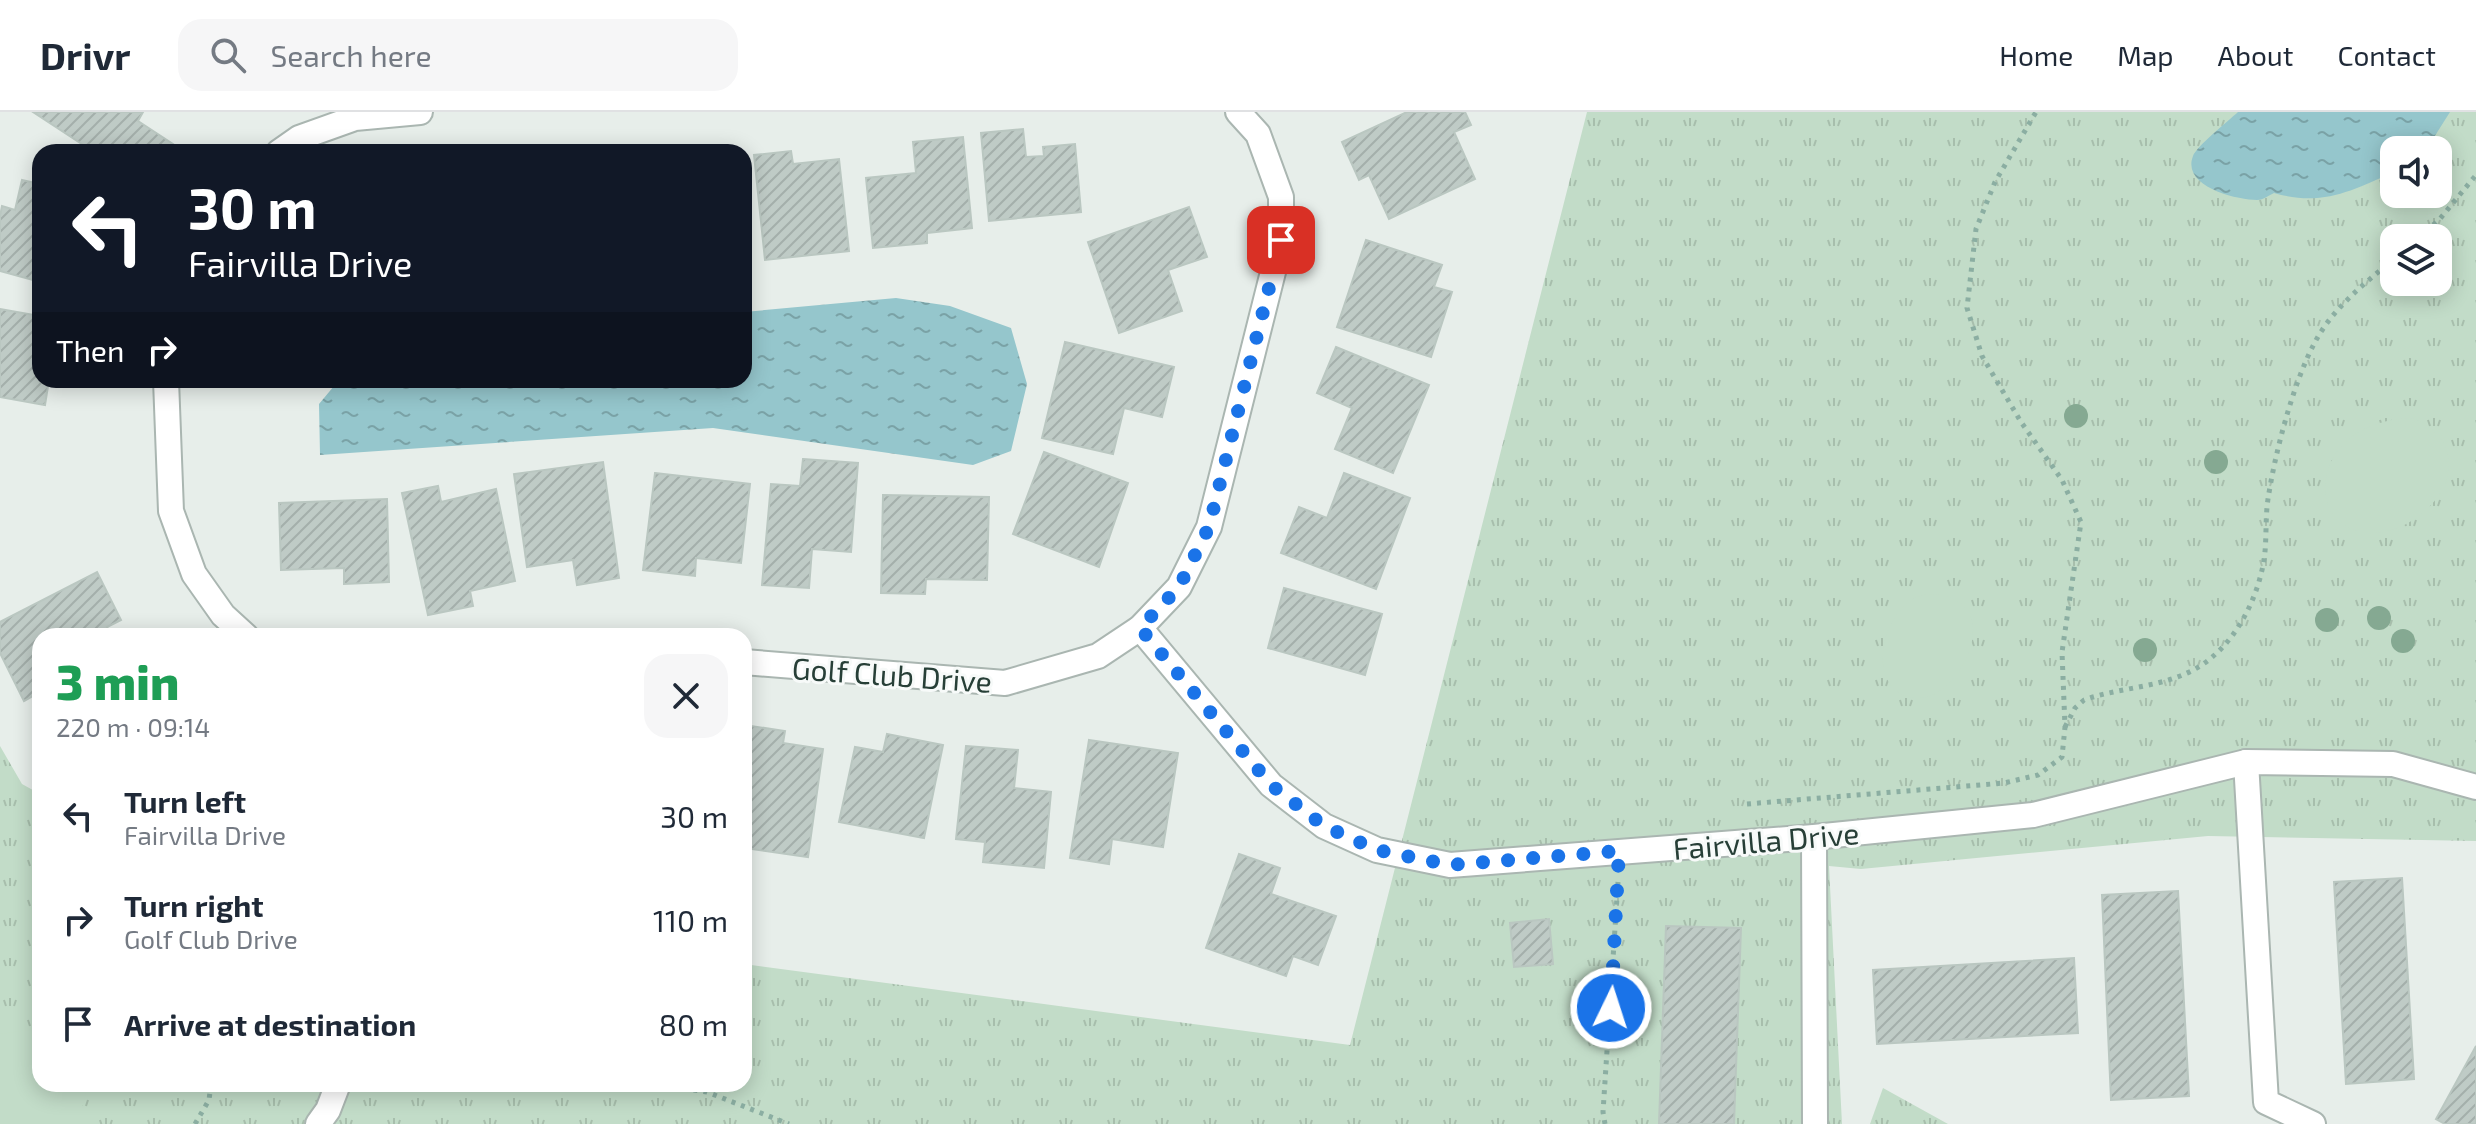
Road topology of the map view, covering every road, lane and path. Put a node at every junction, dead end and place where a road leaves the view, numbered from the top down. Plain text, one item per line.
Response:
1 (420, 112) edge
2 (1238, 112) edge
3 (2036, 112) edge
4 (290, 144) edge
5 (2476, 175) edge
6 (2434, 224) edge
7 (2380, 271) edge
8 (166, 388) edge
9 (237, 628) edge
10 (1140, 628) junction
11 (752, 663) edge
12 (2065, 727) junction
13 (2246, 762) junction
14 (2476, 787) edge
15 (1747, 804) dead end
16 (1814, 837) junction
17 (1619, 851) junction
18 (210, 1092) edge
19 (335, 1092) edge
20 (707, 1092) edge
21 (195, 1124) edge
22 (318, 1124) edge
23 (789, 1124) edge
24 (1605, 1124) edge
25 (1815, 1124) edge
26 (2313, 1124) edge

1 - 4 street
2 - 10 street, Golf Club Drive
3 - 12 path
5 - 6 path
7 - 12 path
8 - 9 street
10 - 11 street, Golf Club Drive
10 - 17 street, Fairvilla Drive
12 - 15 path
13 - 14 street, Fairvilla Drive
13 - 16 street, Fairvilla Drive
13 - 26 street
16 - 17 street, Fairvilla Drive
16 - 25 street
17 - 24 path
18 - 21 path
19 - 22 street
20 - 23 path

